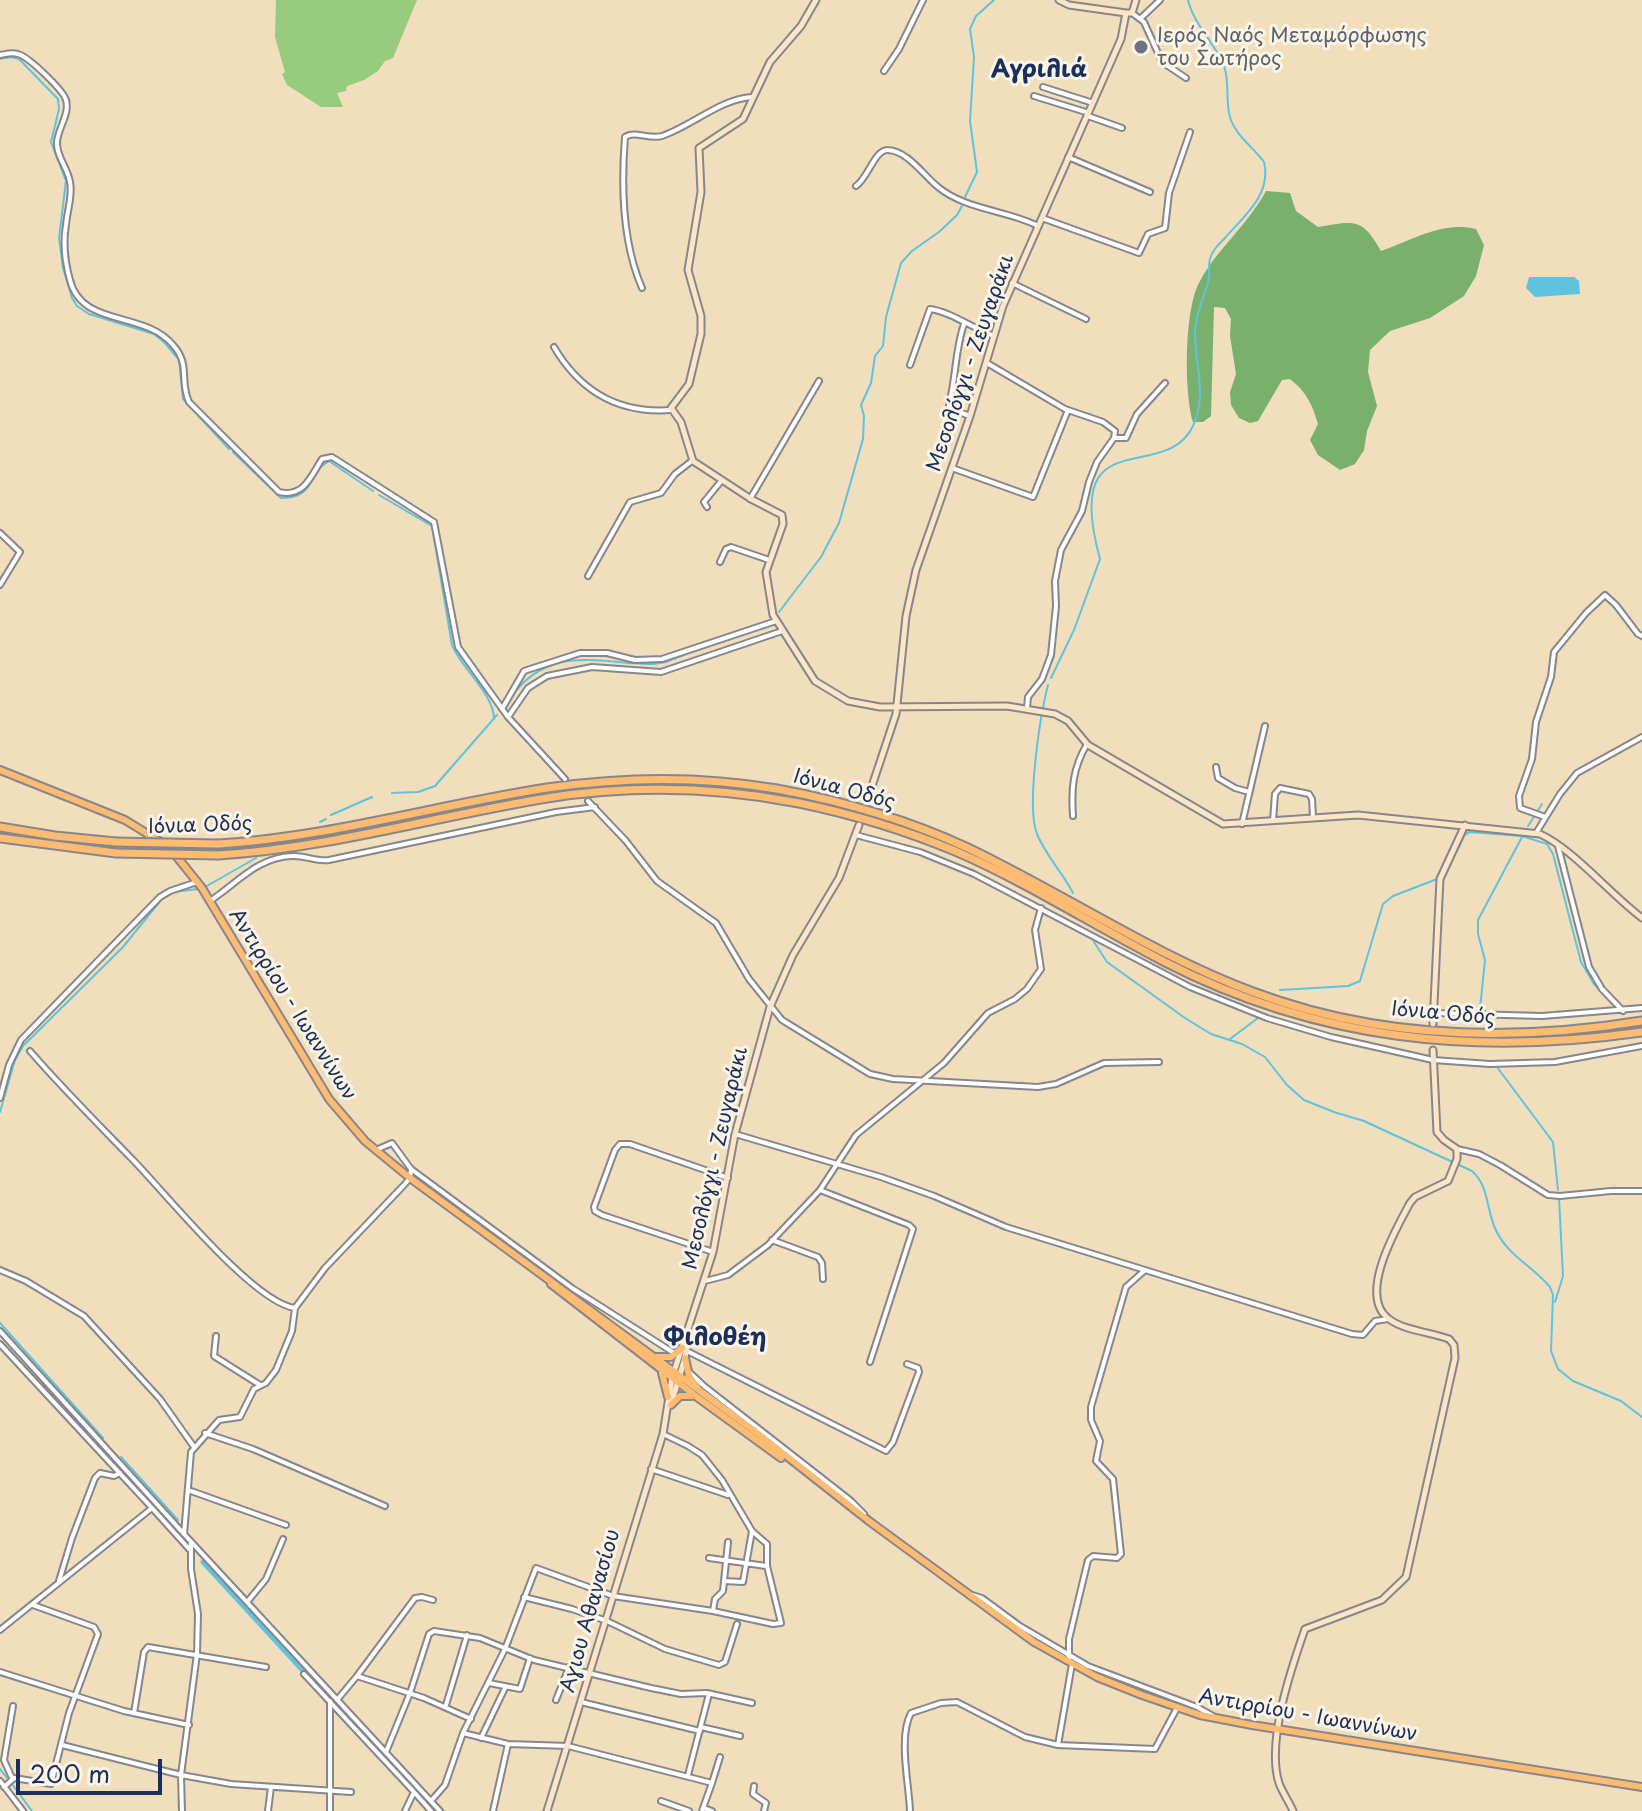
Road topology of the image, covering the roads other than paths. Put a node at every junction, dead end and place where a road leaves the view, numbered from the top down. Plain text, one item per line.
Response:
1 (816, 0) edge
2 (923, 0) edge
3 (1059, 0) edge
4 (1136, 0) edge
5 (1160, 0) edge
6 (1129, 13) junction
7 (1141, 18) junction
8 (0, 55) edge
9 (884, 71) dead end
10 (1186, 78) dead end
11 (1043, 87) dead end
12 (1034, 96) dead end
13 (752, 97) junction
14 (1093, 103) junction
15 (1088, 115) junction
16 (1122, 128) dead end
17 (1190, 132) dead end
18 (1068, 157) junction
19 (856, 186) dead end
20 (1150, 192) dead end
21 (1042, 218) junction
22 (1038, 226) junction
23 (1012, 283) junction
24 (642, 288) dead end
25 (1086, 319) dead end
26 (964, 324) junction
27 (994, 336) junction
28 (554, 347) dead end
29 (987, 363) junction
30 (910, 365) dead end
31 (819, 381) dead end
32 (1165, 383) dead end
33 (671, 410) junction
34 (1068, 410) junction
35 (970, 416) junction
36 (1114, 438) junction
37 (693, 460) junction
38 (952, 468) junction
39 (722, 480) junction
40 (750, 499) junction
41 (707, 507) dead end
42 (0, 533) edge
43 (769, 560) junction
44 (720, 562) dead end
45 (588, 576) dead end
46 (0, 585) edge
47 (776, 621) junction
48 (782, 631) junction
49 (1642, 636) edge
50 (898, 707) junction
51 (1028, 708) junction
52 (502, 709) junction
53 (508, 717) junction
54 (1265, 726) dead end
55 (1642, 737) edge
56 (1087, 744) junction
57 (1216, 767) dead end
58 (0, 770) edge
59 (565, 779) dead end
60 (1249, 792) junction
61 (588, 801) dead end
62 (867, 801) dead end
63 (595, 807) junction
64 (1073, 816) dead end
65 (1313, 817) junction
66 (1545, 817) junction
67 (1273, 821) junction
68 (1242, 824) junction
69 (859, 825) dead end
70 (1465, 825) junction
71 (0, 827) edge
72 (1536, 833) junction
73 (856, 835) junction
74 (0, 838) edge
75 (1558, 846) junction
76 (197, 882) junction
77 (209, 901) junction
78 (1041, 908) junction
79 (1642, 918) edge
80 (770, 1007) junction
81 (1642, 1008) edge
82 (1623, 1011) junction
83 (1433, 1013) junction
84 (1642, 1021) edge
85 (1433, 1024) dead end
86 (1642, 1032) edge
87 (1642, 1046) edge
88 (1433, 1050) dead end
89 (30, 1051) dead end
90 (1433, 1060) junction
91 (1159, 1062) dead end
92 (924, 1082) junction
93 (0, 1098) edge
94 (735, 1134) junction
95 (1457, 1149) junction
96 (376, 1150) junction
97 (836, 1165) junction
98 (411, 1169) junction
99 (410, 1178) junction
100 (728, 1178) junction
101 (820, 1190) junction
102 (1642, 1191) edge
103 (772, 1240) junction
104 (713, 1252) junction
105 (0, 1270) edge
106 (1144, 1271) junction
107 (823, 1279) dead end
108 (549, 1281) junction
109 (705, 1281) junction
110 (295, 1308) junction
111 (1388, 1319) junction
112 (0, 1331) edge
113 (216, 1336) dead end
114 (0, 1344) edge
115 (682, 1353) junction
116 (651, 1355) junction
117 (870, 1362) dead end
118 (655, 1364) junction
119 (907, 1364) dead end
120 (687, 1369) junction
121 (676, 1377) junction
122 (260, 1385) junction
123 (668, 1397) junction
124 (701, 1397) junction
125 (671, 1405) junction
126 (665, 1420) junction
127 (205, 1433) junction
128 (663, 1434) junction
129 (194, 1447) junction
130 (651, 1469) junction
131 (120, 1473) junction
132 (190, 1491) junction
133 (730, 1496) junction
134 (385, 1506) dead end
135 (152, 1508) junction
136 (869, 1521) junction
137 (286, 1525) dead end
138 (752, 1531) junction
139 (184, 1534) junction
140 (283, 1539) dead end
141 (728, 1542) dead end
142 (192, 1543) junction
143 (190, 1550) junction
144 (709, 1558) dead end
145 (726, 1560) junction
146 (747, 1563) junction
147 (767, 1566) junction
148 (724, 1581) junction
149 (58, 1584) junction
150 (966, 1594) junction
151 (613, 1596) junction
152 (524, 1597) junction
153 (433, 1600) dead end
154 (248, 1601) junction
155 (33, 1605) junction
156 (713, 1611) junction
157 (607, 1621) junction
158 (737, 1624) dead end
159 (0, 1630) edge
160 (467, 1635) junction
161 (505, 1649) junction
162 (197, 1654) junction
163 (1069, 1655) junction
164 (530, 1658) junction
165 (1071, 1664) junction
166 (266, 1667) dead end
167 (569, 1667) junction
168 (0, 1672) edge
169 (591, 1672) junction
170 (304, 1674) dead end
171 (357, 1676) junction
172 (489, 1683) junction
173 (505, 1688) junction
174 (410, 1693) junction
175 (709, 1694) junction
176 (75, 1697) junction
177 (337, 1700) junction
178 (556, 1700) dead end
179 (330, 1701) junction
180 (581, 1702) junction
181 (752, 1703) dead end
182 (13, 1706) dead end
183 (445, 1707) junction
184 (1177, 1708) junction
185 (134, 1713) junction
186 (1215, 1718) junction
187 (471, 1719) junction
188 (189, 1725) junction
189 (1277, 1728) junction
190 (700, 1729) junction
191 (463, 1733) junction
192 (740, 1736) dead end
193 (481, 1738) junction
194 (508, 1744) junction
195 (62, 1745) junction
196 (1058, 1745) junction
197 (568, 1746) junction
198 (386, 1752) junction
199 (720, 1757) dead end
200 (181, 1775) junction
201 (688, 1775) junction
202 (12, 1778) junction
203 (0, 1781) edge
204 (712, 1783) junction
205 (754, 1786) dead end
206 (4, 1787) junction
207 (271, 1787) junction
208 (1642, 1787) edge
209 (330, 1790) junction
210 (351, 1792) dead end
211 (414, 1792) junction
212 (431, 1801) junction
213 (661, 1801) dead end
214 (703, 1809) edge
215 (23, 1811) edge
216 (182, 1811) edge
217 (268, 1811) edge
218 (330, 1811) edge
219 (405, 1811) edge
220 (431, 1811) edge
221 (440, 1811) edge
222 (493, 1811) edge
223 (547, 1811) edge
224 (689, 1811) edge
225 (712, 1811) edge
226 (764, 1811) edge
227 (910, 1811) edge
228 (1293, 1811) edge

1 - 13 main road
2 - 9 street
3 - 6 main road
4 - 6 main road, Μεσολόγγι - Ζευγαράκι
5 - 7 street
6 - 7 street
6 - 14 main road, Μεσολόγγι - Ζευγαράκι
7 - 10 street
8 - 52 street
11 - 14 street
12 - 15 street
13 - 24 street
13 - 33 main road
14 - 15 main road, Μεσολόγγι - Ζευγαράκι
15 - 16 street
15 - 18 main road, Μεσολόγγι - Ζευγαράκι
17 - 21 street
18 - 20 street
18 - 21 main road, Μεσολόγγι - Ζευγαράκι
19 - 22 street
21 - 22 main road, Μεσολόγγι - Ζευγαράκι
22 - 23 main road, Μεσολόγγι - Ζευγαράκι
23 - 25 street
23 - 27 main road, Μεσολόγγι - Ζευγαράκι
26 - 27 street
26 - 30 street
26 - 35 street
27 - 29 main road, Μεσολόγγι - Ζευγαράκι
28 - 33 street
29 - 34 street
29 - 35 main road, Μεσολόγγι - Ζευγαράκι
31 - 40 street
32 - 36 street
33 - 37 main road
34 - 36 street
34 - 38 street
35 - 38 main road, Μεσολόγγι - Ζευγαράκι
36 - 51 street
37 - 39 main road
37 - 45 street
38 - 50 main road, Μεσολόγγι - Ζευγαράκι
39 - 40 main road
39 - 41 street
40 - 43 main road
42 - 46 street
43 - 44 street
43 - 47 main road
47 - 48 main road
47 - 52 street
48 - 50 main road
48 - 53 street
49 - 66 street
50 - 51 main road
50 - 62 main road, Μεσολόγγι - Ζευγαράκι
51 - 56 main road
52 - 53 street
53 - 59 street
54 - 60 street
55 - 66 street
56 - 64 street
56 - 68 main road
57 - 60 street
58 - 76 main road, Αντιρρίου - Ιωαννίνων
60 - 68 street
61 - 63 street
63 - 77 street
63 - 80 street
65 - 67 main road
65 - 67 street
65 - 70 main road
66 - 72 street
67 - 68 main road
69 - 73 main road, Μεσολόγγι - Ζευγαράκι
70 - 72 main road
70 - 83 main road
71 - 84 highway, Ιόνια Οδός, bridge
72 - 75 main road
73 - 78 street
73 - 80 main road, Μεσολόγγι - Ζευγαράκι
74 - 86 highway, Ιόνια Οδός, bridge
75 - 79 main road
75 - 82 street
76 - 77 main road, Αντιρρίου - Ιωαννίνων
76 - 93 street
77 - 96 main road, Αντιρρίου - Ιωαννίνων
78 - 90 street
78 - 92 street
80 - 92 street
80 - 94 main road, Μεσολόγγι - Ζευγαράκι
81 - 82 street
82 - 83 street
83 - 85 main road
87 - 90 street
88 - 90 main road
89 - 110 street
90 - 95 main road
91 - 92 street
92 - 97 street
94 - 97 street
94 - 100 main road, Μεσολόγγι - Ζευγαράκι
95 - 102 street
95 - 111 main road
96 - 98 street
96 - 99 main road, Αντιρρίου - Ιωαννίνων
97 - 101 street
97 - 106 street
98 - 99 street
98 - 115 street
99 - 108 main road, Αντιρρίου - Ιωαννίνων
99 - 110 street
100 - 104 main road, Μεσολόγγι - Ζευγαράκι
100 - 104 street
101 - 103 street
101 - 117 street
103 - 107 street
103 - 109 street
104 - 109 main road, Μεσολόγγι - Ζευγαράκι
105 - 129 street
106 - 111 street
106 - 163 street
108 - 116 main road, Αντιρρίου - Ιωαννίνων
108 - 118 main road, Αντιρρίου - Ιωαννίνων
109 - 115 main road, Μεσολόγγι - Ζευγαράκι
110 - 122 street
111 - 189 main road
112 - 139 street
113 - 122 street
114 - 131 street
115 - 116 main road
115 - 119 street
115 - 120 main road
115 - 121 main road, Μεσολόγγι - Ζευγαράκι
115 - 121 main road, Αγιου Αθανασίου
116 - 121 main road, Αντιρρίου - Ιωαννίνων
118 - 121 main road, Αντιρρίου - Ιωαννίνων
118 - 123 main road
120 - 124 main road
120 - 136 street
121 - 123 main road, Αγιου Αθανασίου
121 - 124 main road, Αντιρρίου - Ιωαννίνων
121 - 125 main road, Αγιου Αθανασίου
122 - 127 street
123 - 126 main road, Αγιου Αθανασίου
124 - 125 main road
124 - 136 main road, Αντιρρίου - Ιωαννίνων
125 - 126 main road, Αγιου Αθανασίου
126 - 128 main road, Αγιου Αθανασίου
127 - 129 street
127 - 134 street
128 - 130 main road, Αγιου Αθανασίου
128 - 133 street
129 - 132 street
130 - 133 street
130 - 151 main road, Αγιου Αθανασίου
131 - 135 street
131 - 149 street
132 - 137 street
132 - 139 street
133 - 138 street
135 - 143 street
135 - 149 street
136 - 150 main road, Αντιρρίου - Ιωαννίνων
138 - 146 street
138 - 147 street
139 - 142 street
140 - 154 street
141 - 145 street
142 - 143 street
142 - 154 street
143 - 162 street
144 - 145 street
145 - 146 street
145 - 148 street
146 - 147 street
146 - 148 street
147 - 156 street
148 - 156 street
149 - 155 street
150 - 163 street
150 - 165 main road, Αντιρρίου - Ιωαννίνων
151 - 152 street
151 - 156 street
151 - 157 main road, Αγιου Αθανασίου
152 - 157 street
152 - 161 street
153 - 171 street
154 - 177 street
155 - 159 street
155 - 176 street
157 - 158 street
157 - 169 main road, Αγιου Αθανασίου
160 - 161 street
160 - 174 street
160 - 183 street
161 - 164 street
161 - 172 street
162 - 166 street
162 - 185 street
162 - 188 street
163 - 165 street
163 - 186 street
164 - 167 street
164 - 173 street
165 - 184 main road, Αντιρρίου - Ιωαννίνων
165 - 196 street
167 - 169 street
167 - 178 street
168 - 176 street
169 - 175 street
169 - 180 main road, Αγιου Αθανασίου
170 - 179 street
171 - 174 street
171 - 177 street
172 - 173 street
172 - 187 street
173 - 193 street
174 - 183 street
174 - 198 street
175 - 181 street
175 - 190 street
176 - 185 street
176 - 195 street
177 - 198 street
179 - 209 street
179 - 211 street
180 - 190 street
180 - 197 main road, Αγιου Αθανασίου
182 - 202 street
183 - 187 street
184 - 186 main road, Αντιρρίου - Ιωαννίνων
184 - 196 street
185 - 188 street
186 - 189 main road, Αντιρρίου - Ιωαννίνων
187 - 191 street
188 - 200 street
189 - 208 main road, Αντιρρίου - Ιωαννίνων
189 - 228 main road
190 - 192 street
190 - 201 street
191 - 193 street
191 - 212 street
193 - 194 street
194 - 197 street
194 - 222 street
195 - 200 street
195 - 202 street
196 - 227 street
197 - 201 street
197 - 223 main road, Αγιου Αθανασίου
198 - 212 street
199 - 204 street
200 - 207 street
200 - 216 street
201 - 204 street
202 - 206 street
203 - 206 street
204 - 214 street
205 - 226 street
206 - 215 street
207 - 209 street
207 - 217 street
209 - 210 street
209 - 218 street
211 - 219 street
211 - 220 street
212 - 221 street
213 - 224 street
214 - 225 street

